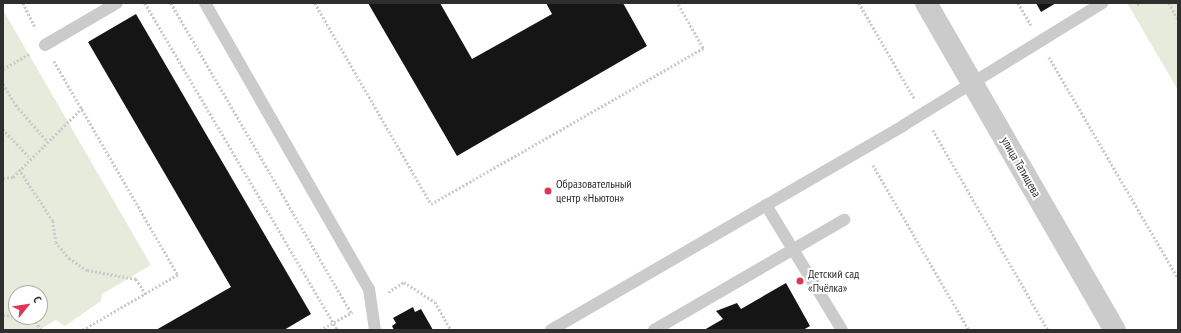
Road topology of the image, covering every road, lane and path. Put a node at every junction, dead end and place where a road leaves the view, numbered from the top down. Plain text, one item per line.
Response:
1 (23, 3) edge
2 (116, 3) edge
3 (145, 3) edge
4 (171, 3) edge
5 (205, 3) edge
6 (315, 3) edge
7 (677, 3) edge
8 (859, 3) edge
9 (926, 3) edge
10 (1018, 3) edge
11 (1102, 3) edge
12 (1169, 3) edge
13 (1178, 18) edge
14 (1039, 40) junction
15 (46, 45) junction
16 (3, 69) edge
17 (972, 83) junction
18 (3, 84) edge
19 (82, 108) junction
20 (923, 113) junction
21 (3, 129) edge
22 (47, 141) junction
23 (863, 149) junction
24 (30, 158) junction
25 (19, 170) junction
26 (3, 178) edge
27 (766, 205) junction
28 (844, 220) dead end
29 (795, 249) junction
30 (1178, 278) edge
31 (146, 294) junction
32 (353, 317) dead end
33 (83, 330) edge
34 (338, 330) edge
35 (375, 330) edge
36 (551, 330) edge
37 (654, 330) edge
38 (842, 330) edge
39 (969, 330) edge
40 (1048, 330) edge
41 (1115, 330) edge

1 - 15 path
2 - 15 lane
3 - 34 path
4 - 32 path
5 - 35 lane
6 - 7 path
8 - 20 path
9 - 17 street, улица Татищева
10 - 14 path
11 - 14 lane
12 - 13 path
14 - 17 lane
14 - 30 path
15 - 16 path
15 - 19 path
17 - 20 lane
17 - 41 street, улица Татищева
18 - 22 path
19 - 22 path
19 - 31 path
20 - 23 lane
20 - 40 path
21 - 24 path
22 - 24 path
23 - 27 lane
23 - 39 path
24 - 25 path
25 - 26 path
25 - 31 path
27 - 29 lane
27 - 36 lane
28 - 29 lane
29 - 37 lane
29 - 38 lane
31 - 33 path

